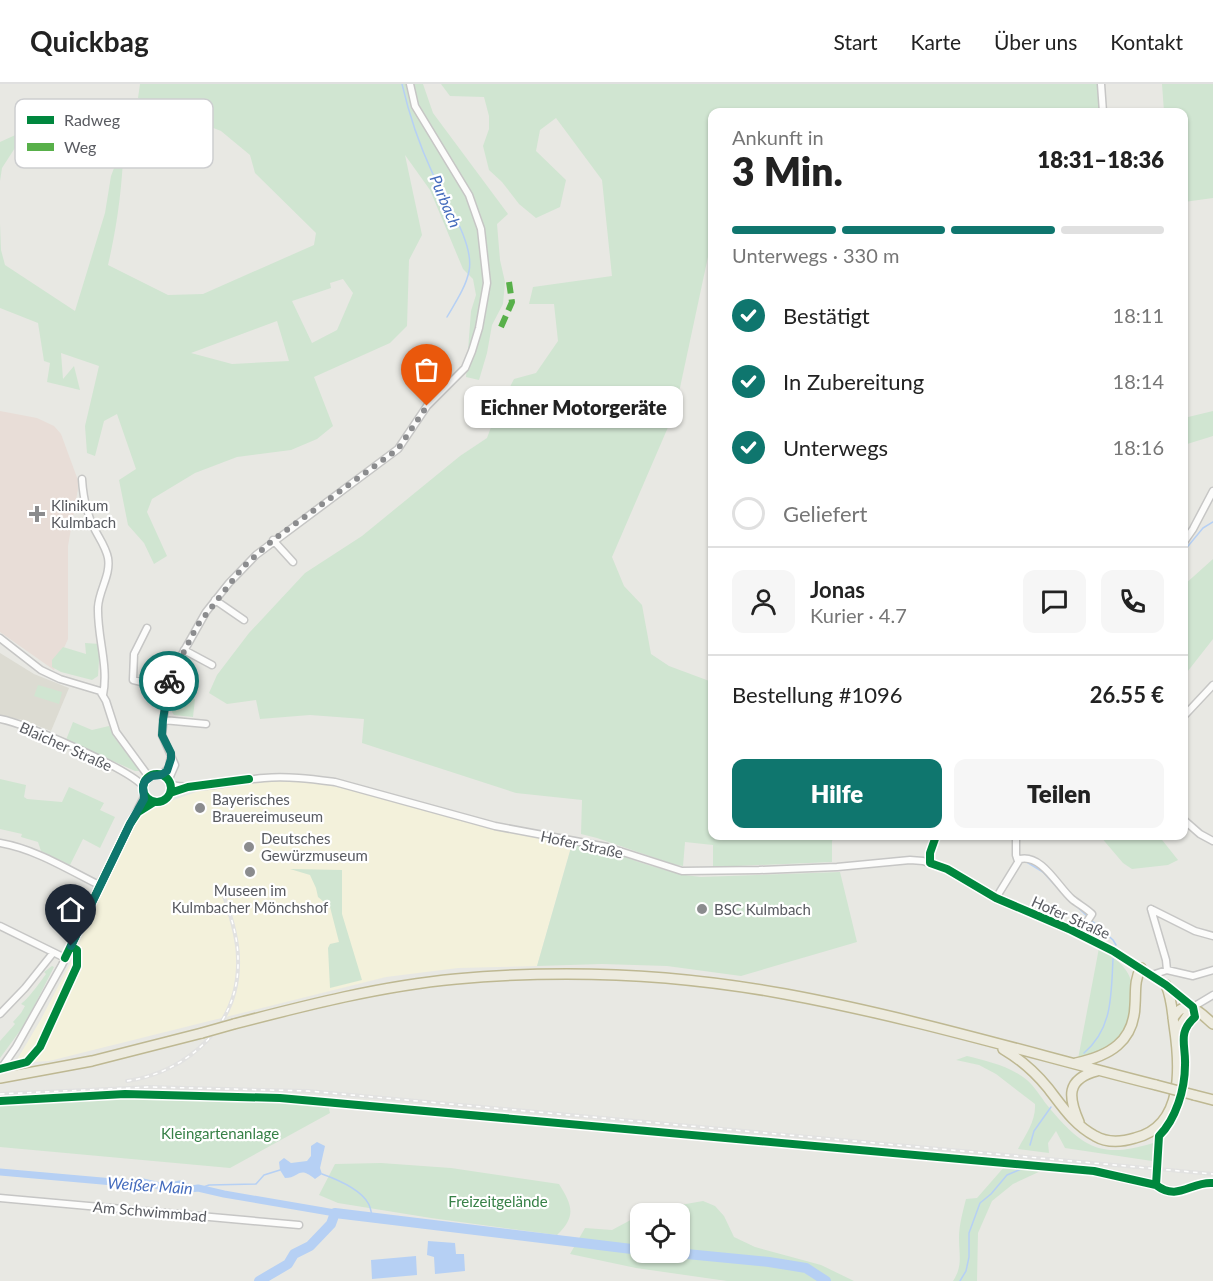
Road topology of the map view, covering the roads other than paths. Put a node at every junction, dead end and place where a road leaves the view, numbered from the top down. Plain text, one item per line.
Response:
1 (410, 84) edge
2 (1101, 84) edge
3 (1103, 108) edge
4 (82, 479) dead end
5 (1213, 491) edge
6 (1188, 536) edge
7 (273, 540) junction
8 (293, 562) dead end
9 (215, 600) junction
10 (244, 620) dead end
11 (147, 628) dead end
12 (0, 638) edge
13 (184, 650) junction
14 (212, 665) dead end
15 (1213, 685) edge
16 (167, 688) junction
17 (103, 695) junction
18 (1188, 712) edge
19 (0, 719) edge
20 (163, 720) junction
21 (206, 724) dead end
22 (171, 754) junction
23 (131, 775) junction
24 (161, 775) junction
25 (148, 778) junction
26 (169, 783) junction
27 (143, 786) junction
28 (188, 787) junction
29 (170, 793) junction
30 (145, 795) junction
31 (154, 802) junction
32 (138, 812) junction
33 (1188, 824) edge
34 (935, 840) edge
35 (1016, 840) edge
36 (1213, 841) edge
37 (0, 843) edge
38 (1020, 860) junction
39 (930, 863) junction
40 (99, 885) junction
41 (996, 898) junction
42 (0, 926) edge
43 (1079, 934) junction
44 (1213, 936) edge
45 (53, 953) junction
46 (65, 958) junction
47 (1141, 968) junction
48 (1167, 970) junction
49 (1213, 970) edge
50 (1152, 975) junction
51 (1166, 985) junction
52 (1213, 995) edge
53 (1193, 1007) junction
54 (0, 1014) edge
55 (1173, 1018) junction
56 (1213, 1023) edge
57 (993, 1043) junction
58 (1178, 1049) junction
59 (1073, 1063) junction
60 (0, 1070) edge
61 (1099, 1071) junction
62 (0, 1078) edge
63 (1213, 1100) edge
64 (1081, 1127) junction
65 (0, 1198) edge
66 (299, 1225) dead end

1 - 7 street
2 - 3 street
4 - 17 street
5 - 6 street
7 - 8 street
7 - 9 street
9 - 10 street
9 - 13 street
11 - 16 street
12 - 17 street
13 - 14 street
13 - 16 street
15 - 18 street
16 - 20 street
17 - 25 street
19 - 23 street, Blaicher Straße
20 - 21 street
20 - 22 street
22 - 24 street
22 - 26 street
23 - 25 street, Blaicher Straße
23 - 27 street, Blaicher Straße
24 - 25 street
24 - 26 street
25 - 27 street
26 - 28 street, Hofer Straße
26 - 29 street
27 - 30 street
28 - 29 street, Hofer Straße
28 - 39 street, Hofer Straße
29 - 31 street
30 - 31 street
30 - 32 street
31 - 32 street
32 - 40 street
33 - 36 street
34 - 39 street
35 - 38 street
37 - 40 street
38 - 41 street
38 - 43 street
39 - 41 street, Hofer Straße
40 - 46 street
41 - 43 street, Hofer Straße
42 - 45 street
43 - 47 street, Hofer Straße
44 - 48 street
45 - 46 street
45 - 54 street
46 - 60 street
47 - 50 street, Hofer Straße
47 - 59 highway
48 - 49 street
48 - 50 street
50 - 51 street, Hofer Straße
51 - 53 street, Hofer Straße
51 - 55 highway
52 - 53 street
53 - 55 highway
53 - 56 highway
53 - 58 highway
55 - 58 highway
57 - 59 highway
57 - 62 highway, bridge
57 - 64 highway
58 - 64 highway
59 - 61 highway
61 - 63 highway, bridge
61 - 64 highway
65 - 66 street, Am Schwimmbad

